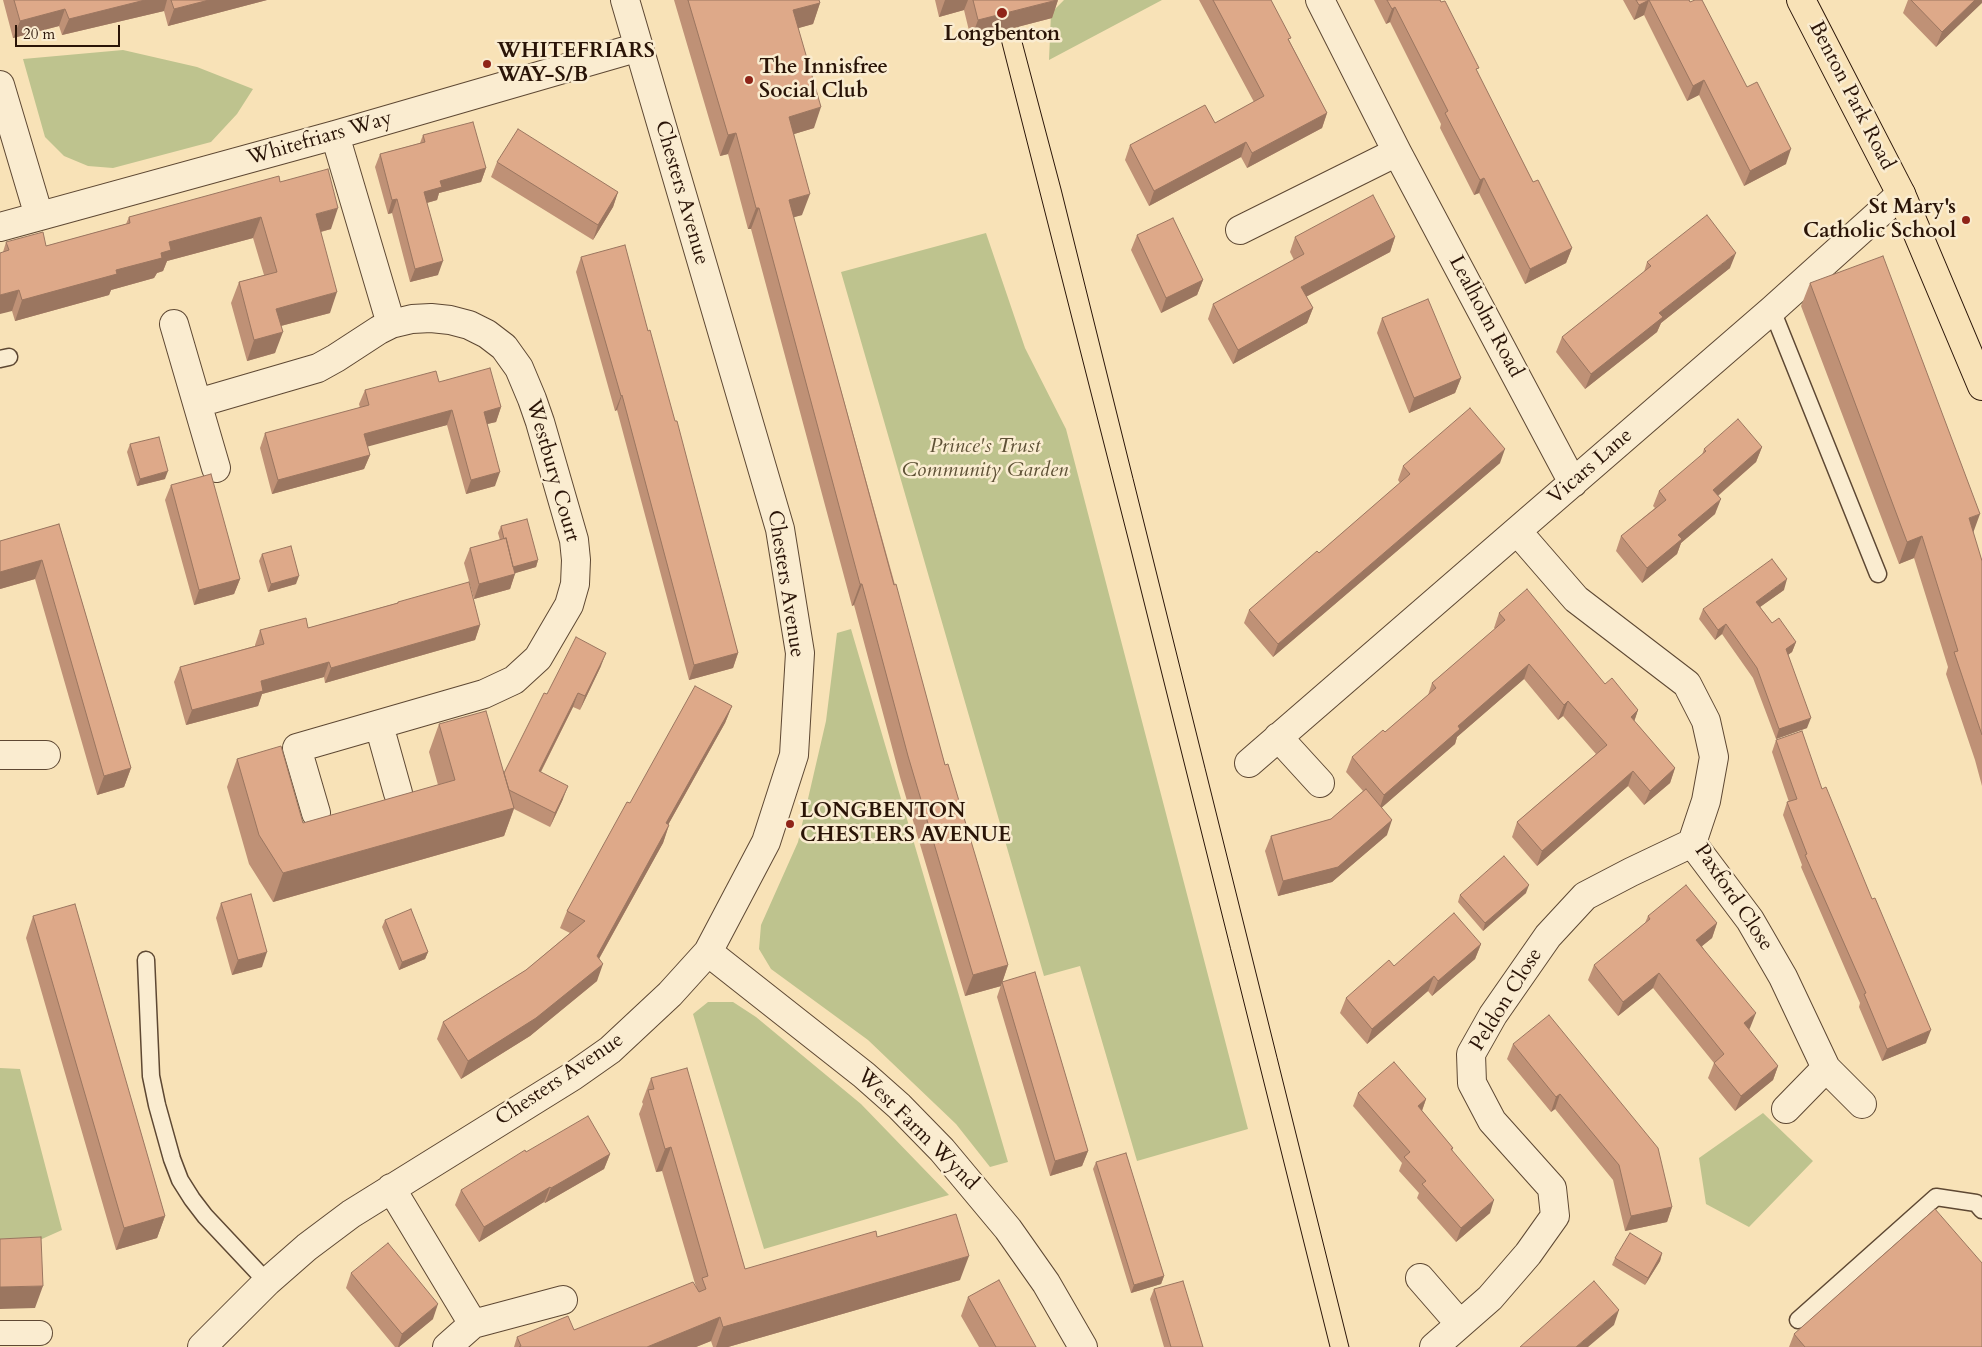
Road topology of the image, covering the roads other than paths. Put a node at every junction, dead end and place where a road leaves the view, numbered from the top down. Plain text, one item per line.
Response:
1 (625, 0) edge
2 (1320, 0) edge
3 (1802, 1) edge
4 (639, 47) junction
5 (0, 85) edge
6 (335, 136) junction
7 (1397, 152) junction
8 (1901, 194) junction
9 (39, 216) junction
10 (0, 228) edge
11 (1240, 230) dead end
12 (1772, 310) junction
13 (174, 324) dead end
14 (391, 324) junction
15 (1982, 386) edge
16 (198, 403) junction
17 (216, 468) dead end
18 (1573, 483) junction
19 (1517, 531) junction
20 (1878, 574) dead end
21 (379, 725) junction
22 (1278, 737) junction
23 (0, 755) edge
24 (46, 755) dead end
25 (1249, 763) dead end
26 (1320, 783) dead end
27 (398, 793) dead end
28 (316, 813) dead end
29 (1692, 843) junction
30 (708, 952) junction
31 (146, 960) dead end
32 (1826, 1068) junction
33 (1862, 1104) dead end
34 (1786, 1109) dead end
35 (391, 1188) junction
36 (1982, 1210) edge
37 (1420, 1278) dead end
38 (267, 1282) junction
39 (563, 1300) dead end
40 (1798, 1320) dead end
41 (473, 1324) junction
42 (1460, 1324) junction
43 (40, 1333) dead end
44 (0, 1334) edge
45 (202, 1347) edge
46 (447, 1347) edge
47 (1083, 1347) edge
48 (1434, 1347) edge

1 - 4 street, Chesters Avenue
2 - 7 street, Lealholm Road
3 - 8 main road, Benton Park Road
4 - 6 street, Whitefriars Way
4 - 30 street, Chesters Avenue
5 - 9 street
6 - 9 street, Whitefriars Way
6 - 14 street
7 - 11 street
7 - 18 street, Lealholm Road
8 - 12 street, Vicars Lane
8 - 15 main road, Benton Park Road
9 - 10 street, Whitefriars Way
12 - 18 street, Vicars Lane
12 - 20 lane
13 - 16 street
14 - 16 street, Westbury Court
14 - 21 street, Westbury Court
16 - 17 street
18 - 19 street, Vicars Lane
19 - 22 street, Vicars Lane
19 - 29 street, Paxford Close
21 - 27 street
21 - 28 street, Westbury Court
22 - 25 street, Vicars Lane
22 - 26 street
23 - 24 street
29 - 32 street, Paxford Close
29 - 42 street, Peldon Close
30 - 35 street, Chesters Avenue
30 - 47 street, West Farm Wynd
31 - 38 lane
32 - 33 street, Paxford Close
32 - 34 street
35 - 38 street, Chesters Avenue
35 - 41 street
36 - 40 lane
37 - 42 street
38 - 45 street, Chesters Avenue
39 - 41 street
41 - 46 street
42 - 48 street, Peldon Close
43 - 44 street

